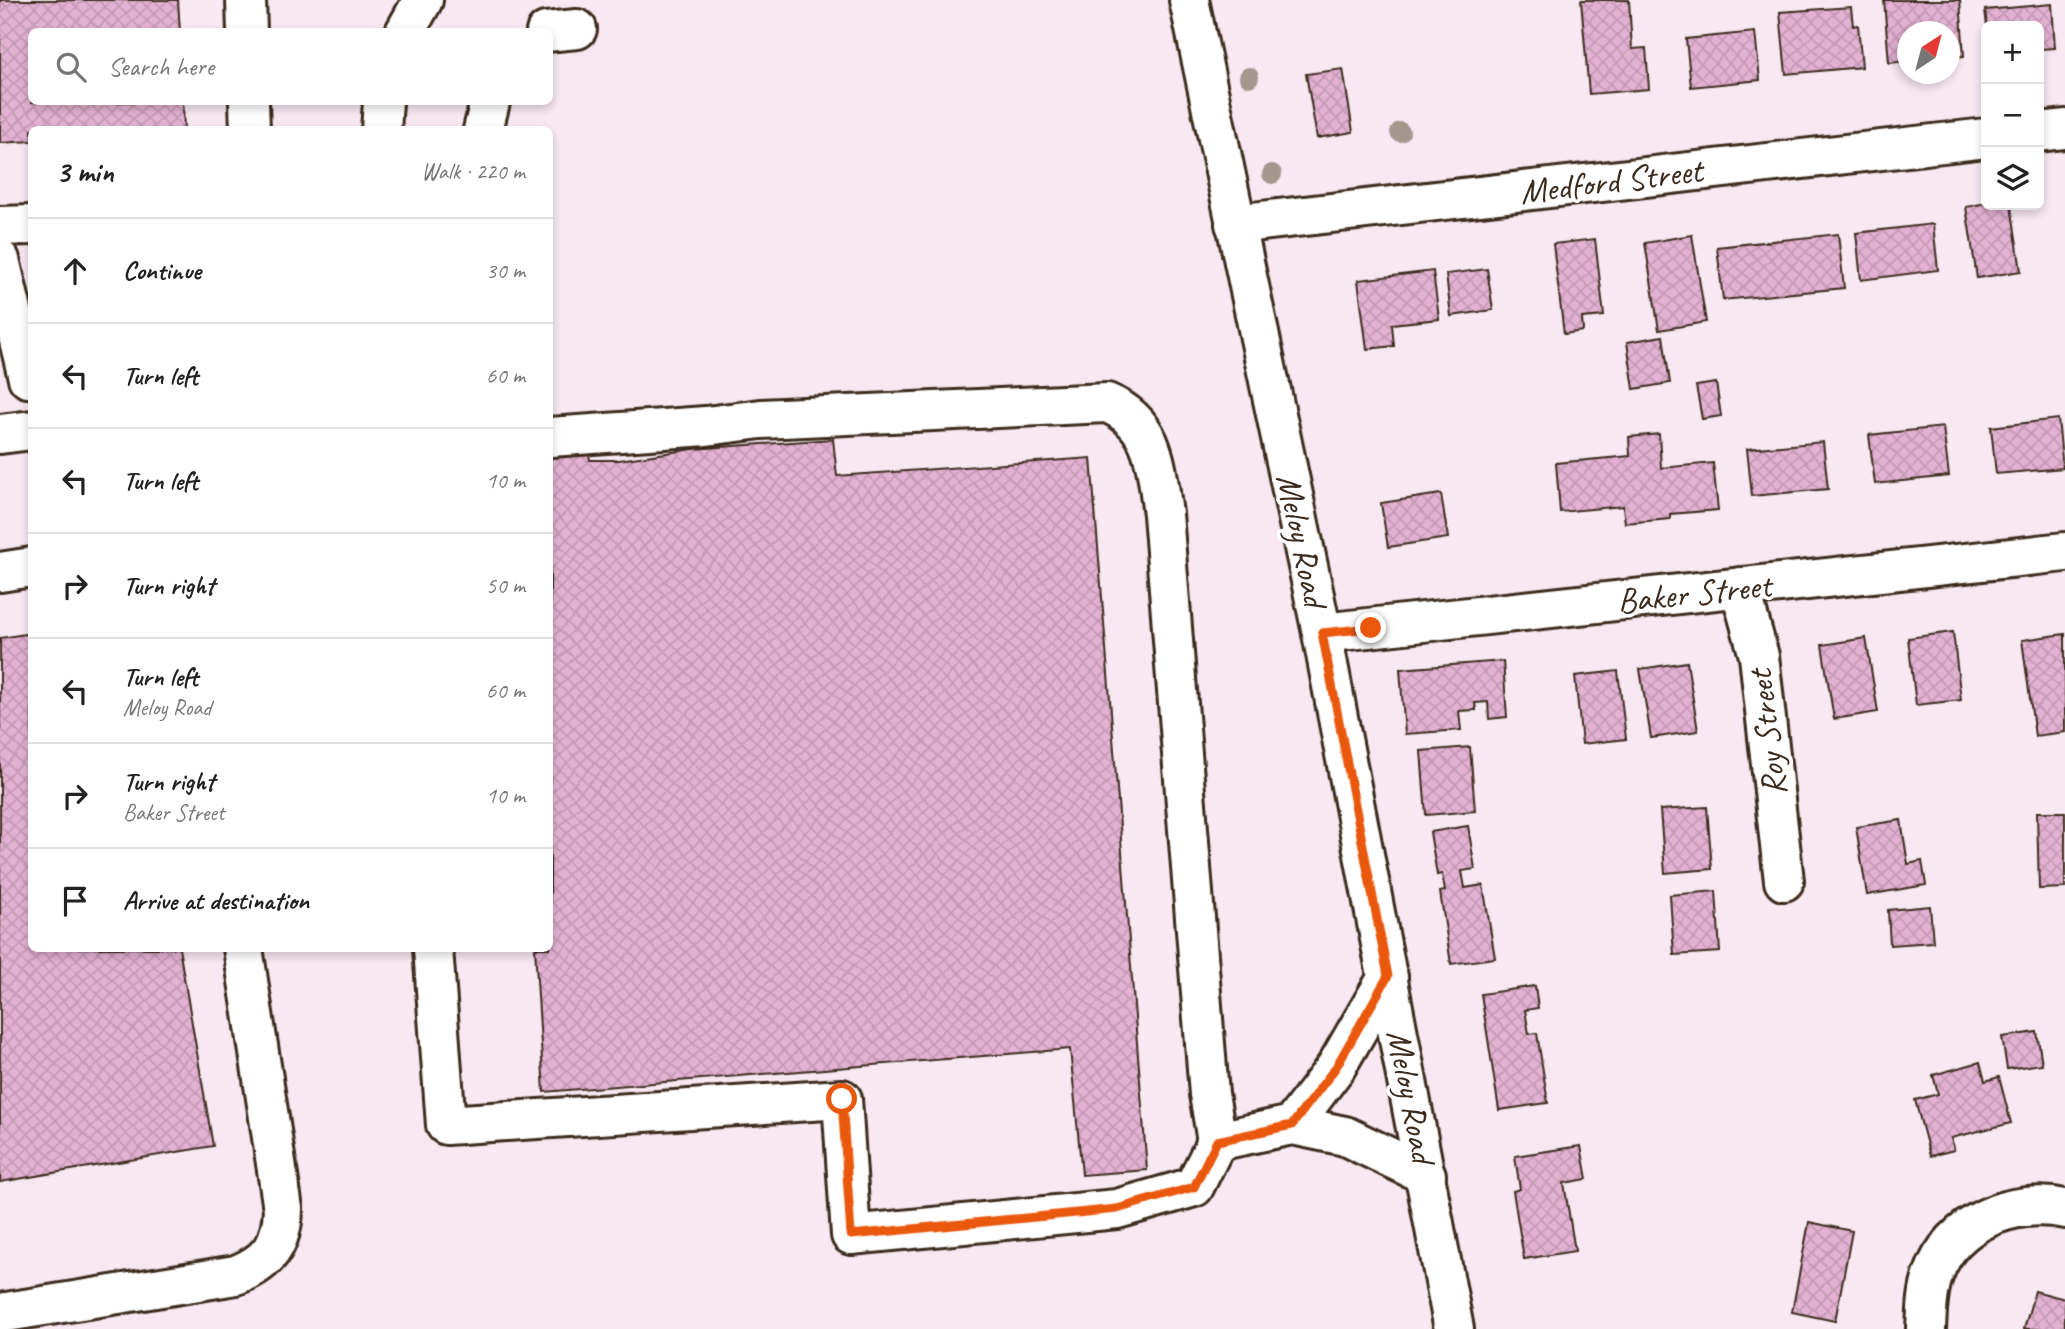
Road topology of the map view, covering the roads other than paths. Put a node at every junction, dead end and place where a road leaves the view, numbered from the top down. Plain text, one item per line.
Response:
1 (246, 0) edge
2 (423, 0) edge
3 (1189, 0) edge
4 (247, 28) edge
5 (407, 28) edge
6 (249, 105) edge
7 (383, 105) edge
8 (489, 105) edge
9 (250, 126) edge
10 (381, 126) edge
11 (484, 126) edge
12 (2065, 129) edge
13 (2044, 131) edge
14 (1981, 139) edge
15 (1235, 224) junction
16 (28, 225) edge
17 (0, 226) edge
18 (0, 260) edge
19 (28, 378) dead end
20 (28, 430) edge
21 (0, 434) edge
22 (553, 437) edge
23 (2065, 552) edge
24 (28, 568) edge
25 (0, 572) edge
26 (1740, 587) junction
27 (1322, 633) junction
28 (1784, 881) dead end
29 (244, 952) edge
30 (433, 952) edge
31 (1388, 976) junction
32 (1292, 1125) junction
33 (1217, 1141) junction
34 (1426, 1175) junction
35 (2065, 1209) edge
36 (0, 1313) edge
37 (1454, 1329) edge
38 (1926, 1329) edge

1 - 4 street
2 - 5 street
3 - 15 street, Meloy Road
6 - 9 street
7 - 10 street
8 - 11 street
12 - 13 street
14 - 15 street, Medford Street
15 - 27 street, Meloy Road
16 - 17 street
18 - 19 street
20 - 21 street
22 - 33 street
23 - 26 street, Baker Street
24 - 25 street
26 - 27 street, Baker Street
26 - 28 street, Roy Street
27 - 31 street, Meloy Road
29 - 36 street
30 - 33 street
31 - 32 street
31 - 34 street, Meloy Road
32 - 33 street
32 - 34 street
34 - 37 street, Meloy Road
35 - 38 street

